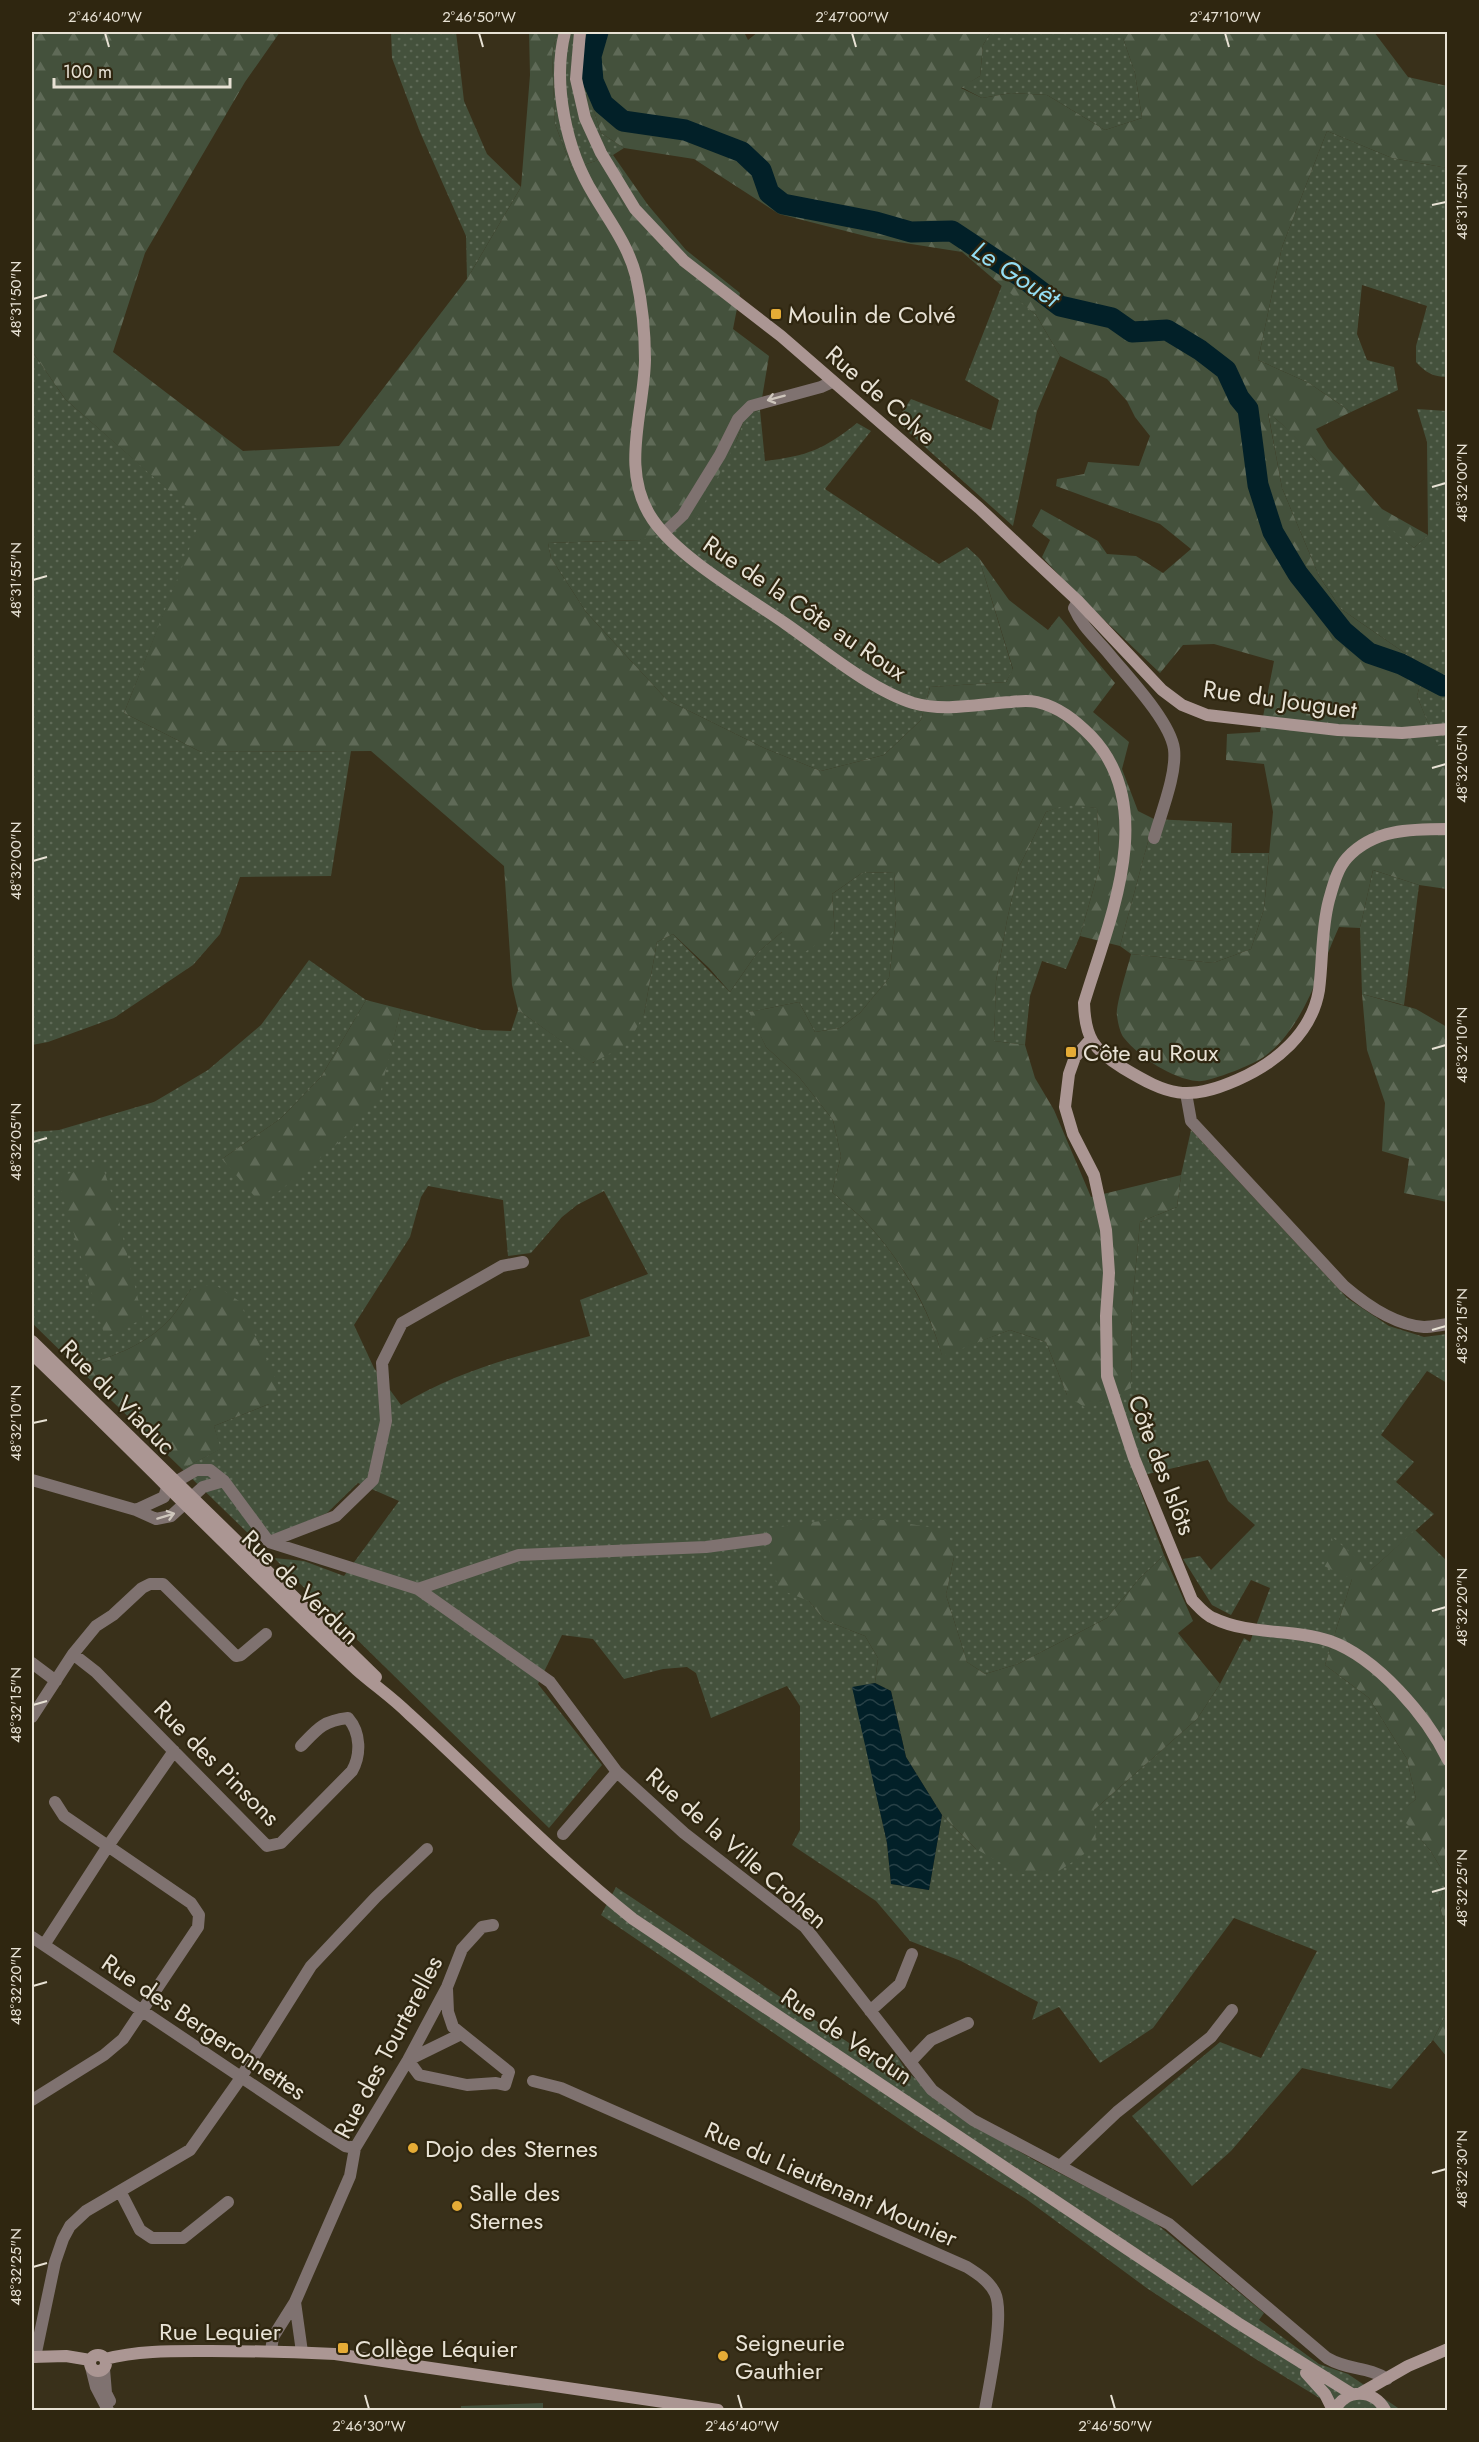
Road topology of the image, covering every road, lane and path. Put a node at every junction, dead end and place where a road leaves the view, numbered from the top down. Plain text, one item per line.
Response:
1 (565, 32) edge
2 (580, 32) edge
3 (832, 382) junction
4 (664, 533) junction
5 (1078, 601) junction
6 (1448, 729) edge
7 (1448, 829) edge
8 (1154, 838) dead end
9 (1090, 1040) junction
10 (1186, 1093) junction
11 (523, 1262) dead end
12 (1448, 1323) edge
13 (32, 1341) edge
14 (32, 1354) edge
15 (32, 1480) edge
16 (224, 1481) junction
17 (171, 1485) junction
18 (188, 1502) junction
19 (136, 1510) junction
20 (766, 1539) dead end
21 (269, 1542) junction
22 (418, 1589) junction
23 (266, 1634) dead end
24 (73, 1654) junction
25 (32, 1663) edge
26 (56, 1681) junction
27 (32, 1717) edge
28 (302, 1746) dead end
29 (174, 1751) junction
30 (1448, 1760) edge
31 (617, 1772) junction
32 (55, 1802) dead end
33 (563, 1834) dead end
34 (108, 1846) junction
35 (427, 1849) dead end
36 (494, 1925) dead end
37 (32, 1937) edge
38 (44, 1945) junction
39 (912, 1954) dead end
40 (447, 1987) junction
41 (1233, 2010) dead end
42 (142, 2011) junction
43 (870, 2011) junction
44 (968, 2023) dead end
45 (461, 2034) junction
46 (408, 2060) junction
47 (910, 2062) junction
48 (241, 2075) junction
49 (533, 2081) dead end
50 (32, 2100) edge
51 (355, 2148) junction
52 (1060, 2166) junction
53 (120, 2191) junction
54 (228, 2202) dead end
55 (295, 2302) junction
56 (1448, 2349) edge
57 (271, 2351) junction
58 (302, 2352) junction
59 (33, 2357) edge
60 (1290, 2357) junction
61 (97, 2364) junction
62 (1387, 2379) junction
63 (1357, 2394) junction
64 (1383, 2407) edge
65 (108, 2410) edge
66 (114, 2410) edge
67 (718, 2410) edge
68 (985, 2410) edge
69 (1334, 2410) edge

1 - 4 main road, Rue de la Côte au Roux
2 - 3 main road, Rue de Colve
3 -> 4 street
3 - 5 main road, Rue de Colve
4 - 9 main road, Rue de la Côte au Roux
5 - 6 main road, Rue du Jouguet
5 - 8 street
7 - 10 main road
9 - 10 main road
9 - 30 main road, Côte des Islôts
10 - 12 street
11 - 21 street
13 - 17 main road, Rue du Viaduc
14 - 17 main road, Rue du Viaduc
15 - 19 street
16 - 17 street
16 - 18 street
16 - 21 street
17 - 18 main road, Rue de Verdun
17 - 19 street
19 -> 18 street
18 - 60 main road, Rue de Verdun
20 - 22 street
21 - 22 street, Rue de la Ville Crohen
22 - 31 street, Rue de la Ville Crohen
23 - 24 street
24 - 26 street
24 - 29 street, Rue des Pinsons
25 - 26 street
26 - 27 street
28 - 29 street, Rue des Pinsons
29 - 34 street
31 - 33 street
31 - 43 street, Rue de la Ville Crohen
32 - 34 street
34 - 38 street
34 - 42 street
35 - 48 street
36 - 40 street, Rue des Tourterelles
37 - 38 street, Rue des Bergeronnettes
38 - 42 street, Rue des Bergeronnettes
39 - 43 street
40 - 45 street
40 - 46 street, Rue des Tourterelles
41 - 52 street
42 - 48 street, Rue des Bergeronnettes
42 - 50 street
43 - 47 street, Rue de la Ville Crohen
44 - 47 street
45 - 46 street
45 - 46 street
46 - 51 street, Rue des Tourterelles
47 - 52 street, Rue de la Ville Crohen
48 - 51 street, Rue des Bergeronnettes
48 - 53 street
49 - 68 street, Rue du Lieutenant Mounier
51 - 55 street, Rue des Tourterelles
52 - 62 street, Rue de la Ville Crohen
53 - 54 street
53 - 59 street
55 - 57 street, Rue des Tourterelles
55 - 58 street
56 - 62 main road
57 - 58 main road, Rue Lequier
57 - 61 main road, Rue Lequier
58 - 67 main road, Rue Lequier
59 - 61 main road, Rue Lequier
60 - 63 main road, Rue de Verdun
60 - 69 main road, Rue de Verdun
61 - 65 street
61 - 66 street
62 - 63 main road
62 - 64 main road
63 - 64 main road, Rue de Verdun
63 - 69 main road

